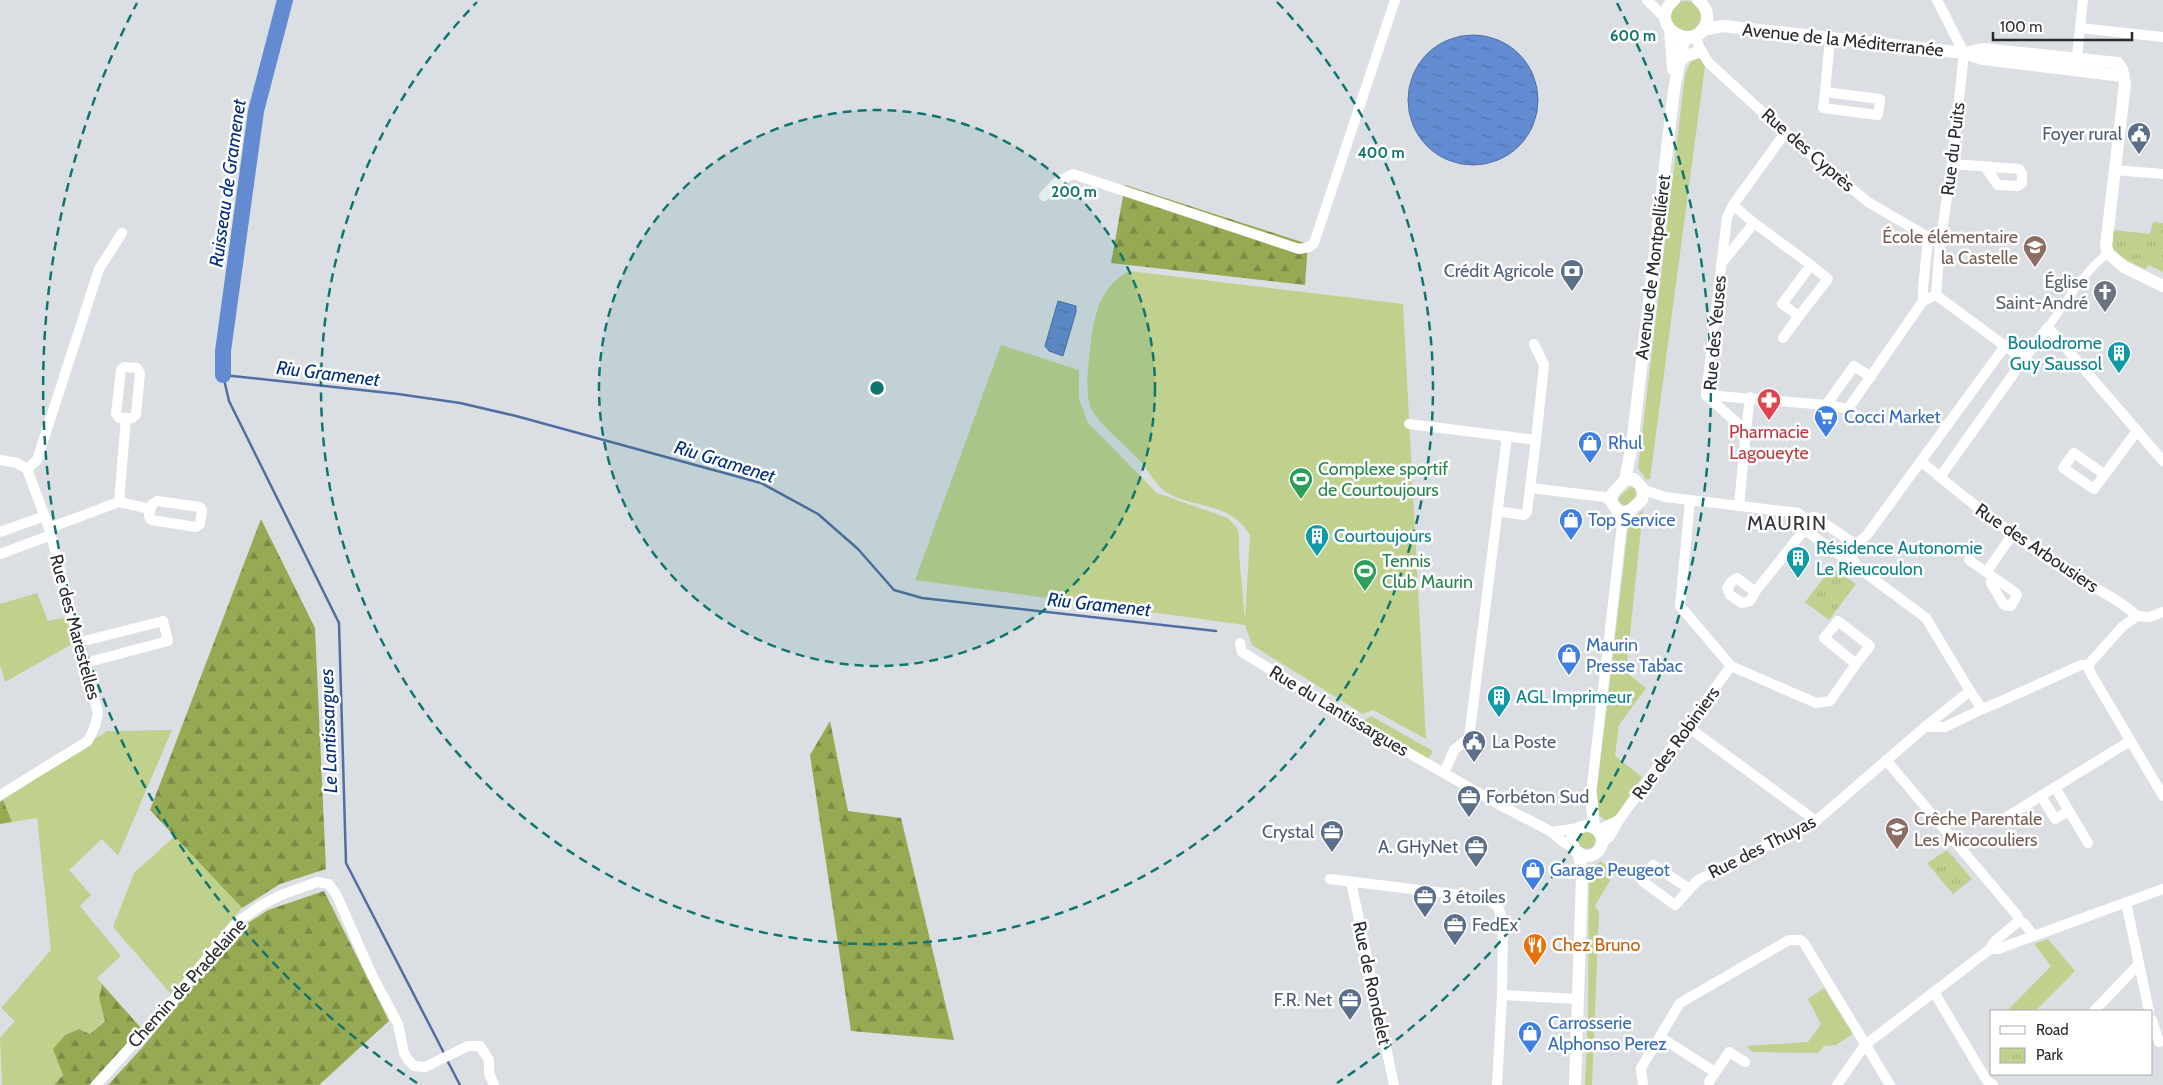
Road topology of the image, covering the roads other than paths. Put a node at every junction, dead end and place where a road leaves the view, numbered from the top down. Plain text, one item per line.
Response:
1 (1395, 0) edge
2 (1647, 0) edge
3 (1674, 0) edge
4 (1936, 0) edge
5 (2083, 0) edge
6 (1704, 6) edge
7 (1668, 24) junction
8 (1723, 26) junction
9 (2080, 28) junction
10 (1695, 35) junction
11 (2163, 37) edge
12 (1830, 38) junction
13 (1700, 51) junction
14 (1964, 53) junction
15 (1678, 63) junction
16 (2076, 64) junction
17 (1674, 90) junction
18 (1825, 92) junction
19 (1785, 133) junction
20 (1952, 164) junction
21 (1985, 167) dead end
22 (2115, 170) junction
23 (2163, 174) edge
24 (1044, 196) dead end
25 (1733, 205) junction
26 (1754, 223) junction
27 (122, 233) dead end
28 (1928, 238) junction
29 (1940, 244) junction
30 (2108, 253) junction
31 (1721, 264) junction
32 (1811, 265) junction
33 (2163, 286) edge
34 (1936, 295) junction
35 (1923, 301) junction
36 (1799, 316) junction
37 (2048, 327) junction
38 (1783, 338) dead end
39 (1534, 344) dead end
40 (2005, 346) junction
41 (2024, 359) junction
42 (1871, 376) junction
43 (1706, 395) junction
44 (1750, 397) junction
45 (1826, 404) junction
46 (126, 418) junction
47 (1409, 424) dead end
48 (2137, 431) junction
49 (1746, 432) junction
50 (1507, 436) junction
51 (1536, 440) junction
52 (0, 460) edge
53 (2163, 461) edge
54 (1922, 462) junction
55 (28, 469) junction
56 (2104, 474) dead end
57 (1940, 477) junction
58 (1630, 480) junction
59 (1531, 488) junction
60 (1643, 495) junction
61 (1690, 500) junction
62 (119, 502) junction
63 (1615, 503) junction
64 (1739, 506) junction
65 (150, 509) junction
66 (1497, 511) junction
67 (45, 516) junction
68 (1806, 524) junction
69 (1622, 525) joint
70 (0, 532) edge
71 (50, 532) junction
72 (2013, 534) junction
73 (1855, 545) junction
74 (0, 554) edge
75 (1850, 557) junction
76 (1969, 560) dead end
77 (1755, 592) dead end
78 (2163, 612) edge
79 (2136, 616) junction
80 (80, 642) junction
81 (1240, 643) dead end
82 (85, 663) junction
83 (1856, 664) junction
84 (1732, 666) junction
85 (2088, 666) junction
86 (1970, 690) junction
87 (1982, 708) junction
88 (1925, 727) junction
89 (1688, 728) junction
90 (2130, 741) junction
91 (1886, 760) junction
92 (1444, 773) junction
93 (2056, 787) junction
94 (1590, 794) joint
95 (0, 795) edge
96 (2041, 796) junction
97 (2163, 796) edge
98 (2070, 811) junction
99 (2005, 818) dead end
100 (1619, 820) junction
101 (1816, 821) junction
102 (1588, 828) junction
103 (1552, 832) junction
104 (2088, 842) dead end
105 (1602, 843) junction
106 (1581, 852) junction
107 (1330, 879) dead end
108 (1351, 882) junction
109 (1688, 888) dead end
110 (2163, 889) edge
111 (2126, 902) junction
112 (2019, 921) junction
113 (2033, 935) junction
114 (1990, 949) junction
115 (2138, 964) junction
116 (1934, 992) junction
117 (1502, 995) junction
118 (1579, 999) junction
119 (2095, 1010) edge
120 (2149, 1010) edge
121 (2153, 1023) edge
122 (1660, 1036) junction
123 (2159, 1042) dead end
124 (1865, 1045) junction
125 (1745, 1062) dead end
126 (1716, 1072) junction
127 (1709, 1082) dead end
128 (1987, 1084) edge
129 (96, 1085) edge
130 (494, 1085) edge
131 (1394, 1085) edge
132 (1497, 1085) edge
133 (1575, 1085) edge
134 (1643, 1085) edge
135 (1837, 1085) edge
136 (1890, 1085) edge

1 - 24 street
2 - 7 street
3 - 7 street
4 - 14 street
5 - 9 street
6 - 8 street, Avenue de la Méditerranée
6 - 10 street, Avenue de Montpelliéret
7 - 10 street
7 - 17 street, Avenue de Montpelliéret
8 - 10 street, Avenue de la Méditerranée
8 - 12 street, Avenue de la Méditerranée
9 - 11 street
9 - 16 street
10 - 13 street, Rue des Cyprès
10 - 15 street, Avenue de Montpelliéret
12 - 14 street, Avenue de la Méditerranée
12 - 18 street
13 - 15 street
13 - 19 street, Rue des Cyprès
14 - 16 street, Avenue de la Méditerranée
14 - 20 street, Rue du Puits
15 - 17 street, Avenue de Montpelliéret
16 - 22 street, Avenue de la Méditerranée
17 - 58 street, Avenue de Montpelliéret
18 - 18 street
19 - 25 street, Rue des Yeuses
19 - 28 street, Rue des Cyprès
20 - 21 street
20 - 29 street, Rue du Puits
22 - 23 street
22 - 30 street
25 - 26 street
25 - 31 street, Rue des Yeuses
26 - 31 street, Rue des Yeuses
26 - 32 street
27 - 55 street
28 - 29 street, Rue des Cyprès
28 - 35 street
29 - 34 street, Rue du Puits
30 - 33 street
30 - 37 street
31 - 43 street, Rue des Yeuses
32 - 36 street
32 - 36 street
34 - 35 street
34 - 40 street
35 - 42 street
36 - 38 street
37 - 41 street
37 - 48 street
39 - 51 street
40 - 41 street
40 - 54 street
41 - 57 street
42 - 45 street
42 - 45 street
43 - 44 street
43 - 49 street, Rue des Yeuses
44 - 45 street
44 - 49 street
46 - 46 street
46 - 62 street
47 - 50 street
48 - 53 street
48 - 56 street
49 - 64 street
50 - 51 street
50 - 66 street
51 - 59 street
52 - 55 street
54 - 57 street, Rue des Arbousiers
54 - 73 street
55 - 67 street, Rue des Marestelles
57 - 72 street, Rue des Arbousiers
58 - 60 street
58 - 63 street
59 - 63 street
59 - 66 street
60 - 61 street
60 - 63 street
61 - 64 street
61 - 84 street
62 - 65 street
62 - 71 street
63 - 69 street
64 - 68 street
65 - 65 street
66 - 92 street
67 - 70 street
67 - 71 street, Rue des Marestelles
68 - 73 street
68 - 75 street
68 - 77 street
69 - 94 street
71 - 74 street
71 - 80 street, Rue des Marestelles
72 - 76 street
72 - 79 street, Rue des Arbousiers
73 - 75 street
75 - 86 street
78 - 79 street
79 - 85 street
80 - 82 street, Rue des Marestelles
80 - 82 street
81 - 92 street, Rue du Lantissargues
82 - 95 street, Rue des Marestelles
83 - 83 street
83 - 84 street
84 - 89 street, Rue des Robiniers
85 - 87 street
85 - 90 street
86 - 87 street
86 - 88 street, Rue des Thuyas
87 - 88 street
88 - 91 street, Rue des Thuyas
89 - 100 street, Rue des Robiniers
89 - 101 street
90 - 93 street
90 - 97 street
91 - 101 street, Rue des Thuyas
91 - 112 street
92 - 103 street, Rue du Lantissargues
93 - 96 street
93 - 98 street
94 - 102 street
96 - 98 street
96 - 99 street
98 - 104 street
100 - 102 street, Rue des Robiniers
100 - 105 street, Rue des Robiniers
101 - 109 street, Rue des Thuyas
102 - 103 street
102 - 105 street
102 - 106 street
103 - 106 street, Rue du Lantissargues
105 - 106 street
106 - 118 street
107 - 108 street
108 - 117 street
108 - 131 street, Rue de Rondelet
110 - 111 street
111 - 113 street
111 - 115 street
112 - 113 street
112 - 114 street
113 - 114 street
114 - 116 street
115 - 119 street
115 - 120 street
116 - 124 street
116 - 128 street
117 - 118 street
117 - 132 street
118 - 133 street
121 - 123 street
122 - 124 street
122 - 126 street
122 - 134 street
124 - 135 street
124 - 136 street
125 - 126 street
126 - 127 street
129 - 130 street, Chemin de Pradelaine

